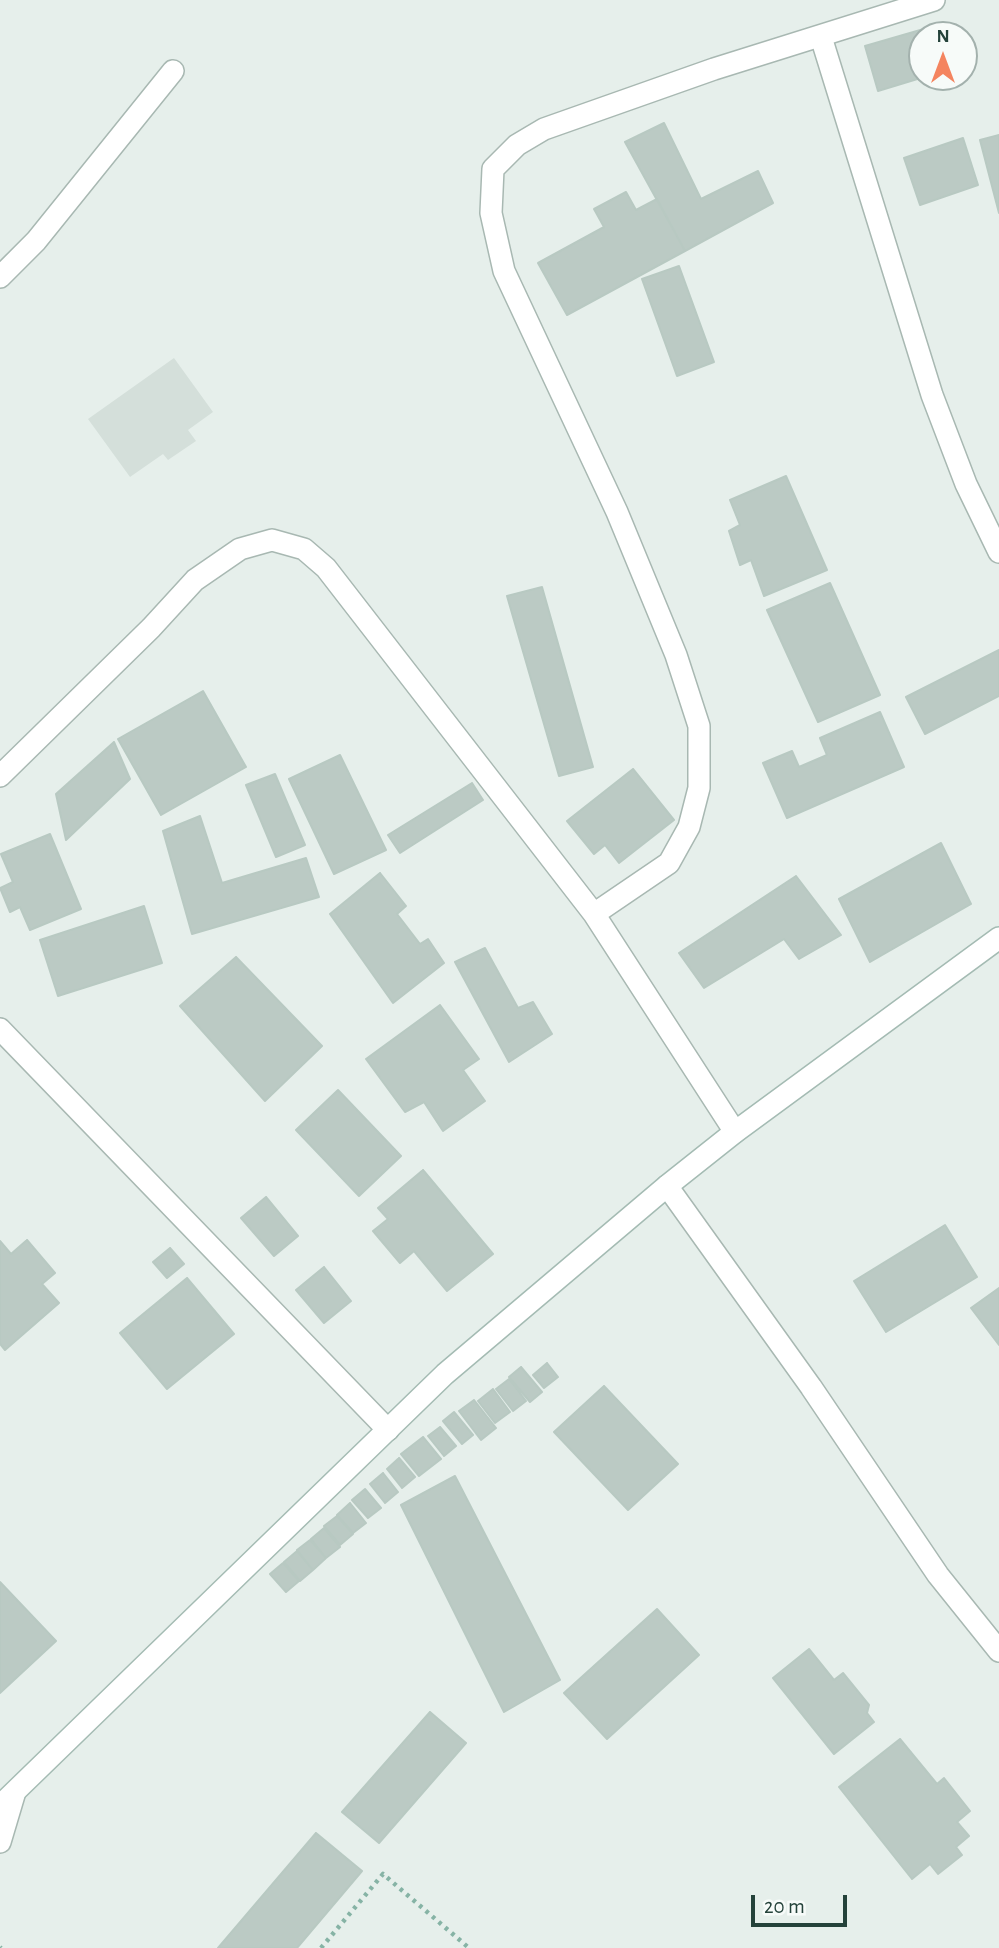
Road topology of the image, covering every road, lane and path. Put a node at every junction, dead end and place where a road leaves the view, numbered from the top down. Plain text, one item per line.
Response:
1 (934, 0) edge
2 (821, 37) junction
3 (173, 71) dead end
4 (0, 277) edge
5 (999, 552) edge
6 (0, 776) edge
7 (594, 914) junction
8 (999, 938) edge
9 (0, 1029) edge
10 (736, 1132) junction
11 (667, 1186) junction
12 (388, 1430) junction
13 (999, 1651) edge
14 (7, 1801) edge
15 (0, 1842) edge
16 (321, 1948) edge
17 (469, 1948) edge

1 - 2 street
2 - 5 street
2 - 7 street
3 - 4 street
6 - 7 street
7 - 10 street
8 - 10 street
9 - 12 street
10 - 11 street
11 - 12 street
11 - 13 street
12 - 14 street
14 - 15 street
16 - 17 path

